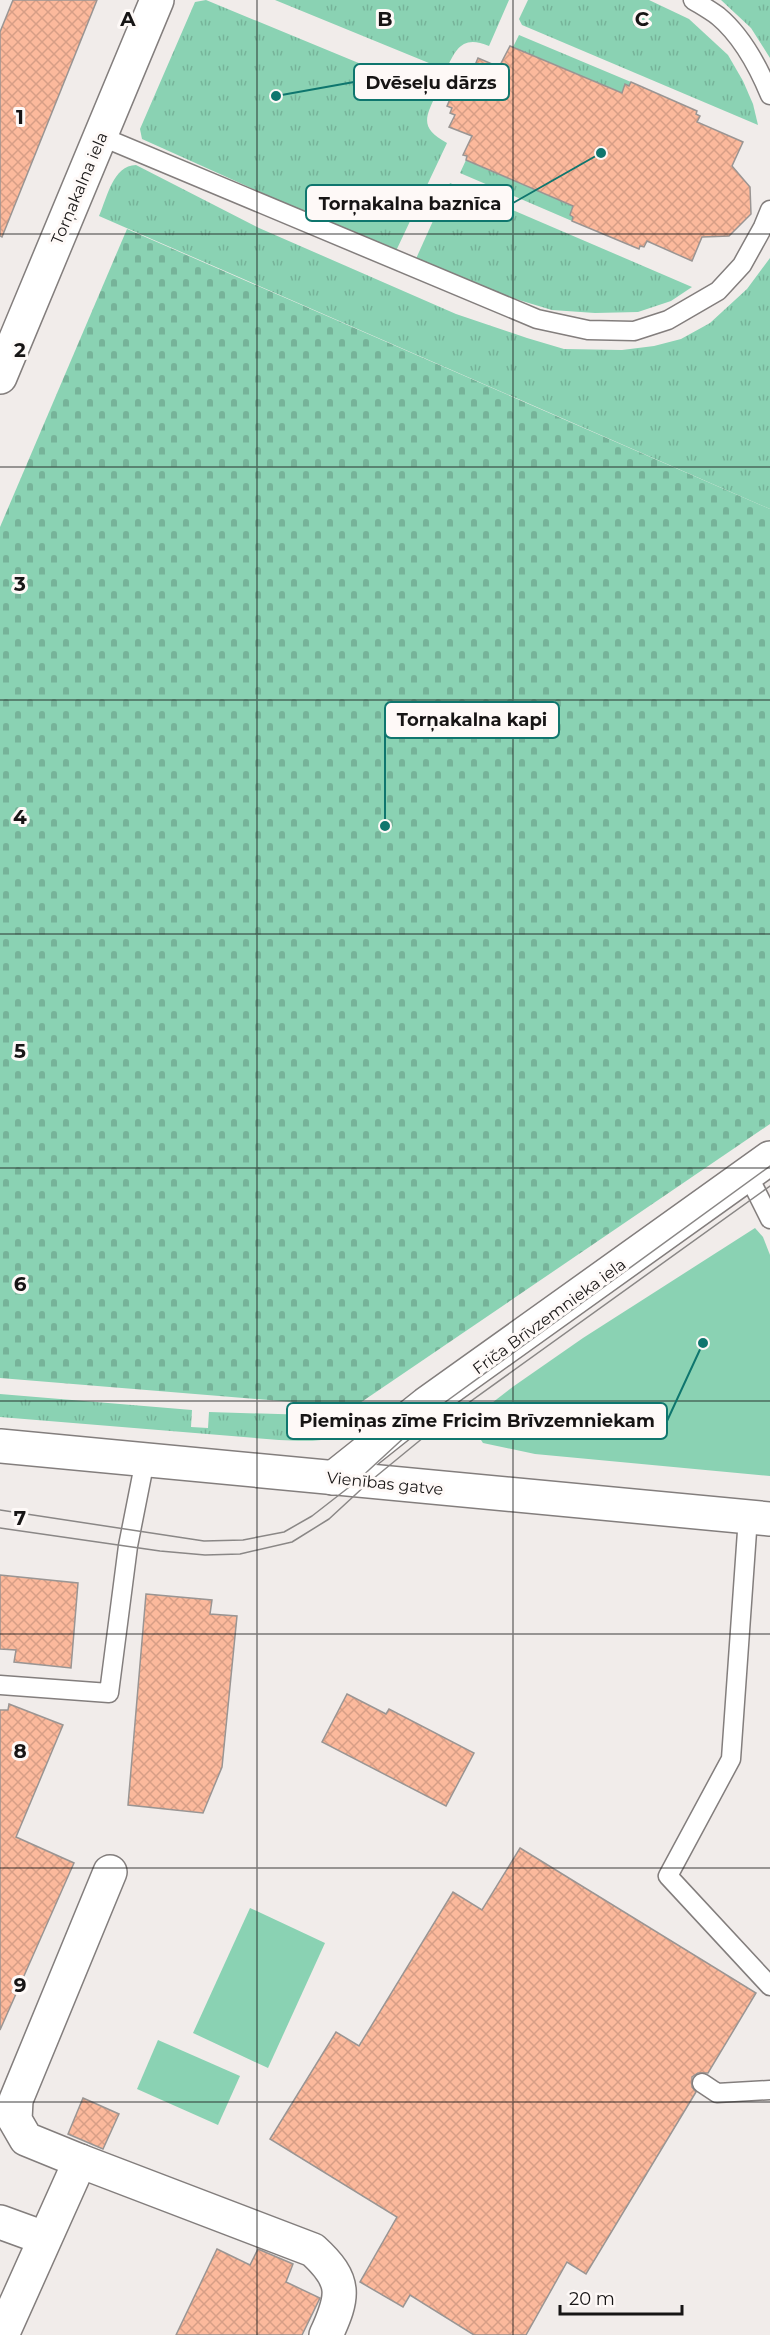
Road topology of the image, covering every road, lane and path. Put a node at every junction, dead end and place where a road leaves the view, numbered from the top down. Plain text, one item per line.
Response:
1 (157, 0) edge
2 (693, 0) edge
3 (770, 95) edge
4 (100, 136) junction
5 (770, 210) edge
6 (0, 377) edge
7 (759, 1165) edge
8 (770, 1219) edge
9 (0, 1446) edge
10 (145, 1460) junction
11 (333, 1478) junction
12 (759, 1518) edge
13 (0, 1685) edge
14 (110, 1872) dead end
15 (770, 1986) edge
16 (702, 2083) dead end
17 (770, 2090) edge
18 (80, 2161) junction
19 (0, 2222) edge
20 (44, 2238) junction
21 (2, 2335) edge
22 (326, 2335) edge

1 - 4 street, Torņakalna iela
2 - 3 lane
4 - 5 lane
4 - 6 street, Torņakalna iela
7 - 8 lane
7 - 11 street, Friča Brīvzemnieka iela
9 - 10 street, Vienības gatve
10 - 11 street, Vienības gatve
10 - 13 lane
11 - 12 street, Vienības gatve
12 - 15 lane
14 - 18 street
16 - 17 lane
18 - 20 street
18 - 22 street
19 - 20 street
20 - 21 street

